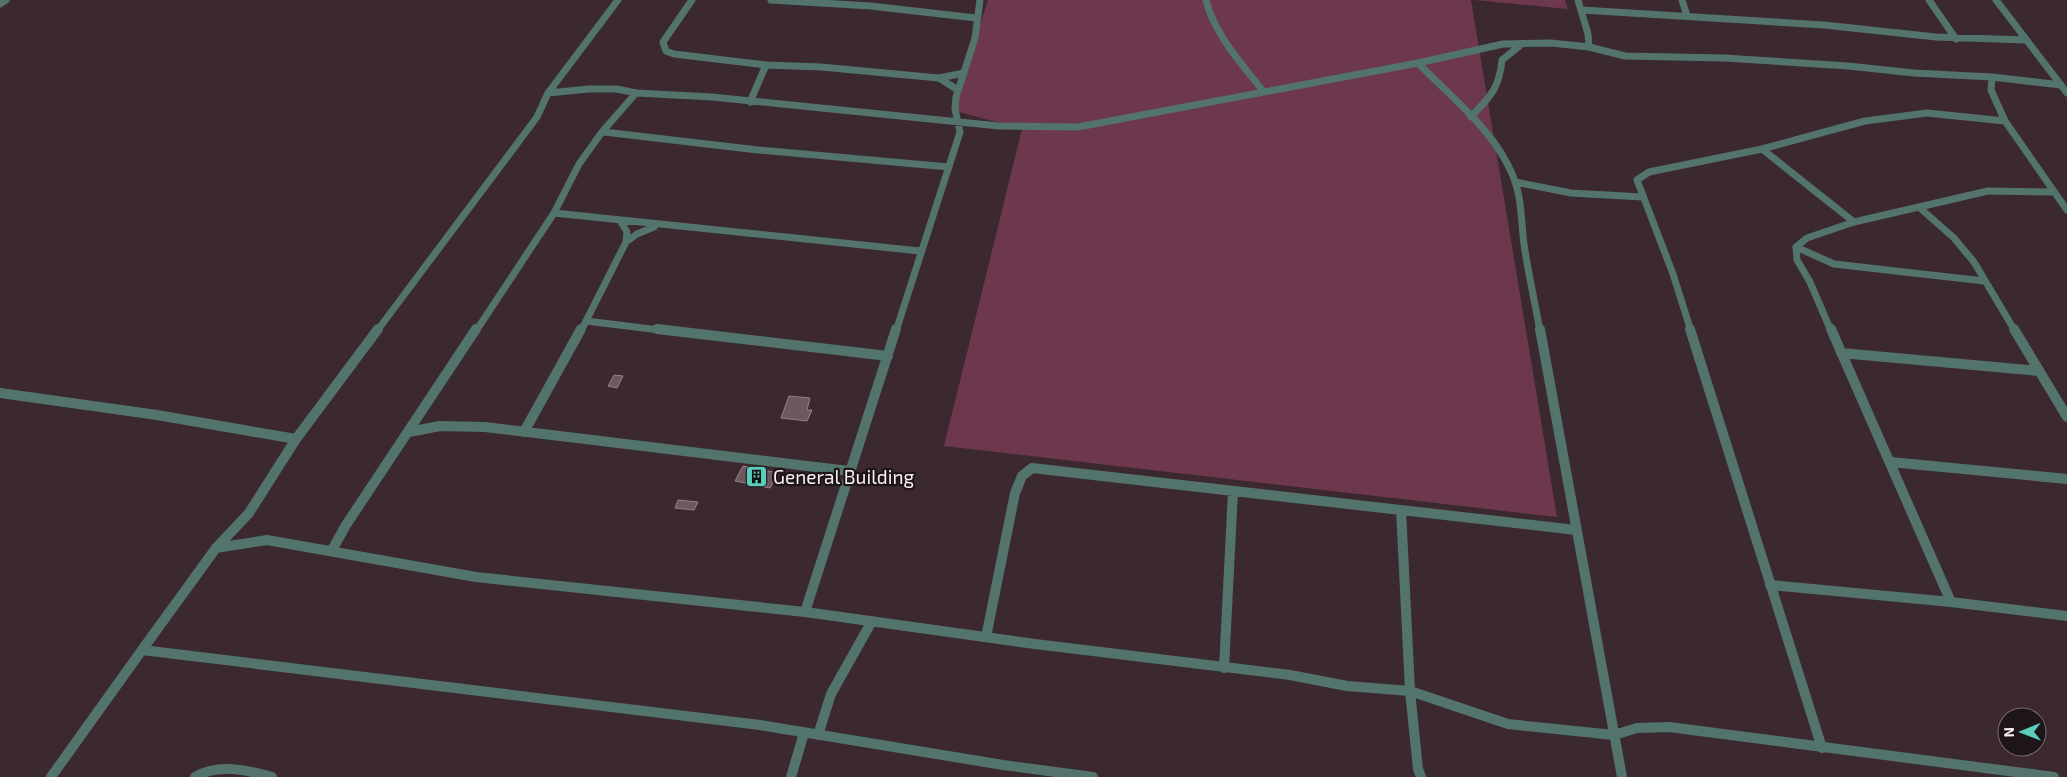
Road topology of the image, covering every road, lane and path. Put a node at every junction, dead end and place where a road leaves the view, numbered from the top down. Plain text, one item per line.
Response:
1 (6, 0) edge
2 (618, 0) edge
3 (692, 0) edge
4 (772, 0) edge
5 (980, 0) edge
6 (1206, 0) edge
7 (1578, 0) edge
8 (1682, 0) edge
9 (1929, 0) edge
10 (1996, 0) edge
11 (872, 3) edge
12 (0, 4) edge
13 (1582, 10) junction
14 (1687, 16) junction
15 (976, 18) junction
16 (1956, 39) junction
17 (2026, 40) junction
18 (1522, 44) junction
19 (1588, 47) junction
20 (1418, 63) junction
21 (766, 65) junction
22 (964, 73) junction
23 (1992, 77) junction
24 (939, 78) junction
25 (2060, 85) junction
26 (958, 90) junction
27 (1263, 91) junction
28 (548, 93) junction
29 (636, 93) junction
30 (2067, 94) edge
31 (750, 102) junction
32 (1471, 117) junction
33 (2005, 121) junction
34 (961, 122) junction
35 (604, 132) junction
36 (1762, 149) junction
37 (949, 167) junction
38 (1515, 182) junction
39 (1536, 187) junction
40 (2054, 192) junction
41 (1518, 193) junction
42 (1642, 197) junction
43 (1920, 208) junction
44 (2067, 210) edge
45 (554, 213) junction
46 (620, 222) junction
47 (1854, 222) junction
48 (660, 225) junction
49 (626, 242) junction
50 (1796, 247) junction
51 (920, 251) junction
52 (1984, 281) junction
53 (586, 322) junction
54 (1841, 353) junction
55 (888, 356) junction
56 (2039, 371) junction
57 (0, 393) edge
58 (2067, 417) edge
59 (409, 432) junction
60 (524, 432) junction
61 (296, 438) junction
62 (1890, 462) junction
63 (849, 471) junction
64 (2067, 479) edge
65 (1233, 491) junction
66 (1401, 510) junction
67 (1576, 530) junction
68 (216, 548) junction
69 (332, 550) junction
70 (1770, 585) junction
71 (1952, 602) junction
72 (805, 612) junction
73 (2067, 616) edge
74 (872, 621) junction
75 (986, 636) junction
76 (142, 650) junction
77 (1224, 668) junction
78 (1410, 691) junction
79 (804, 733) junction
80 (818, 735) junction
81 (1614, 735) junction
82 (1822, 748) junction
83 (1417, 774) edge
84 (51, 777) edge
85 (195, 777) edge
86 (272, 777) edge
87 (791, 777) edge
88 (1093, 777) edge
89 (1622, 777) edge
90 (2054, 777) edge

1 - 12 street
2 - 28 street
3 - 21 street
4 - 11 street
5 - 15 street
6 - 27 street
7 - 13 street
8 - 14 street
9 - 16 street
10 - 17 street
11 - 15 street
13 - 14 street
13 - 19 street
14 - 16 street
15 - 22 street
16 - 17 street
17 - 25 street
18 - 19 street
18 - 20 street
18 - 32 street
19 - 23 street
20 - 27 street
20 - 32 street
21 - 24 street
21 - 31 street
22 - 24 street
22 - 26 street
23 - 25 street
23 - 33 street
24 - 26 street
25 - 30 street
26 - 34 street
27 - 34 street
28 - 29 street
28 - 61 street
29 - 31 street
29 - 35 street
31 - 34 street
32 - 38 street
33 - 36 street
33 - 40 street
34 - 37 street
35 - 37 street
35 - 45 street
36 - 42 street
36 - 47 street
37 - 51 street
38 - 39 street
38 - 41 street
39 - 41 street
39 - 42 street
40 - 43 street
40 - 44 street
41 - 67 street
42 - 70 street
43 - 47 street
43 - 52 street
45 - 46 street
45 - 59 street
46 - 48 street
46 - 49 street
47 - 50 street
48 - 49 street
48 - 51 street
49 - 53 street
50 - 52 street
50 - 54 street
51 - 55 street
52 - 56 street
53 - 55 street
53 - 60 street
54 - 56 street
54 - 62 street
55 - 63 street
56 - 58 street
57 - 61 street
59 - 60 street
59 - 69 street
60 - 63 street
61 - 68 street
62 - 64 street
62 - 71 street
63 - 72 street
65 - 66 street
65 - 75 street
65 - 77 street
66 - 67 street
66 - 78 street
67 - 81 street
68 - 69 street
68 - 76 street
69 - 72 street
70 - 71 street
70 - 82 street
71 - 73 street
72 - 74 street
74 - 75 street
74 - 80 street
75 - 77 street
76 - 79 street
76 - 84 street
77 - 78 street
78 - 81 street
78 - 83 street
79 - 80 street
79 - 87 street
80 - 88 street
81 - 82 street
81 - 89 street
82 - 90 street
85 - 86 street

